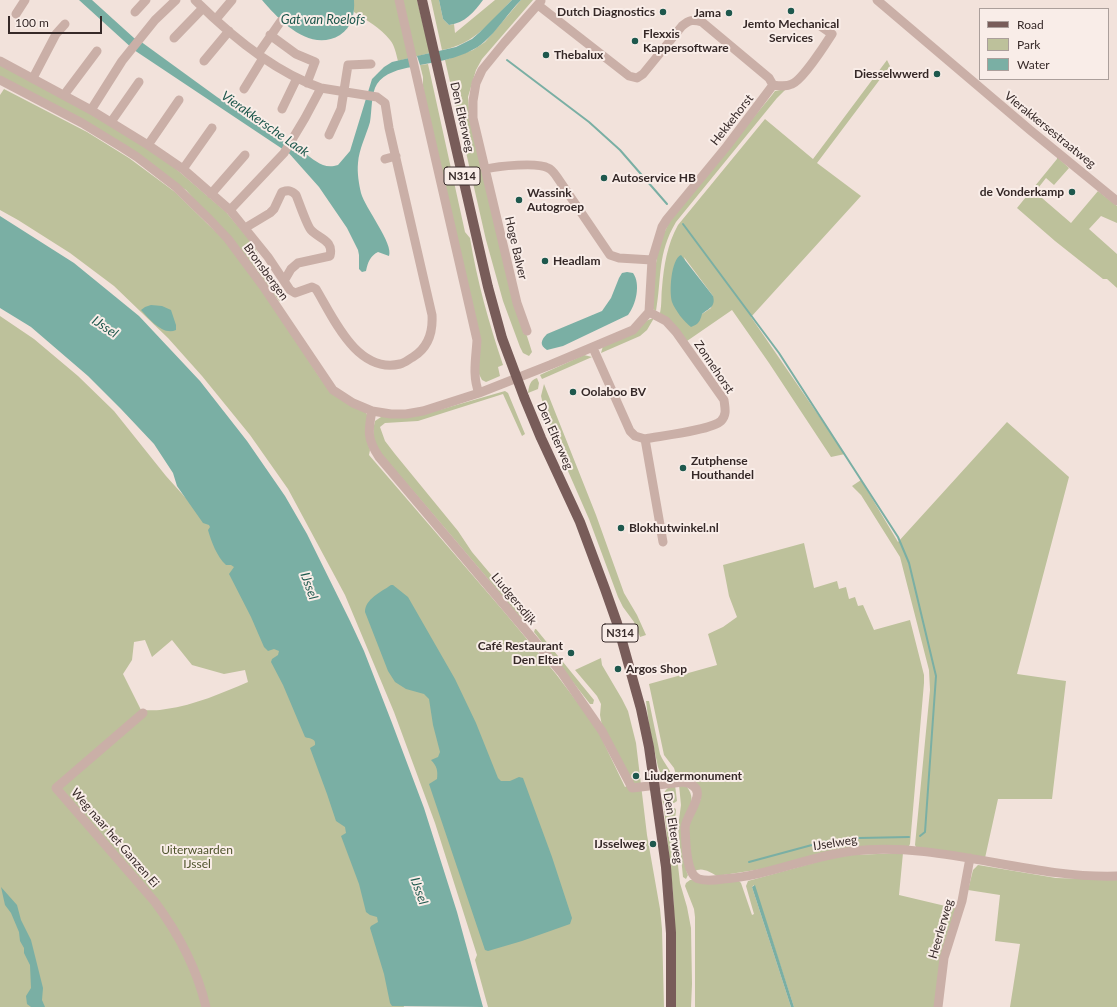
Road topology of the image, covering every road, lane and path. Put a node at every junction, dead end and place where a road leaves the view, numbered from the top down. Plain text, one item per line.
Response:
1 (25, 0) edge
2 (146, 0) edge
3 (176, 0) edge
4 (195, 0) edge
5 (232, 0) edge
6 (399, 0) edge
7 (422, 0) edge
8 (877, 0) edge
9 (540, 2) edge
10 (203, 8) junction
11 (136, 12) dead end
12 (16, 14) dead end
13 (216, 19) junction
14 (281, 21) dead end
15 (65, 24) dead end
16 (819, 25) dead end
17 (228, 31) junction
18 (270, 35) junction
19 (174, 38) dead end
20 (96, 51) dead end
21 (261, 56) junction
22 (0, 61) edge
23 (204, 61) dead end
24 (371, 64) dead end
25 (33, 78) junction
26 (297, 78) junction
27 (0, 80) edge
28 (139, 82) dead end
29 (307, 83) junction
30 (773, 85) junction
31 (321, 88) junction
32 (244, 89) dead end
33 (344, 92) junction
34 (64, 95) junction
35 (179, 100) dead end
36 (282, 109) dead end
37 (91, 110) junction
38 (111, 122) junction
39 (212, 128) dead end
40 (329, 135) dead end
41 (148, 145) junction
42 (245, 155) dead end
43 (396, 156) junction
44 (385, 159) dead end
45 (183, 169) junction
46 (486, 169) junction
47 (211, 194) junction
48 (1117, 200) edge
49 (230, 210) junction
50 (245, 228) junction
51 (652, 260) junction
52 (284, 281) junction
53 (649, 312) junction
54 (527, 331) dead end
55 (593, 348) junction
56 (516, 379) junction
57 (480, 393) junction
58 (372, 411) junction
59 (645, 439) junction
60 (663, 542) dead end
61 (143, 713) dead end
62 (654, 786) junction
63 (970, 858) junction
64 (1117, 876) edge
65 (206, 1007) edge
66 (671, 1007) edge
67 (938, 1007) edge

1 - 12 street
2 - 11 street
3 - 37 street
4 - 10 street, Bronsbergen
5 - 13 street
6 - 57 street
7 - 56 main road, Den Elterweg / N314
8 - 48 street, Vierakkersestraatweg
9 - 30 street
9 - 46 street
10 - 13 street, Bronsbergen
10 - 19 street
13 - 17 street, Bronsbergen
14 - 18 street
15 - 25 street
16 - 30 street
17 - 21 street, Bronsbergen
17 - 23 street
18 - 21 street
18 - 29 street
20 - 34 street
21 - 26 street, Bronsbergen
21 - 32 street
22 - 25 street, Bronsbergen
24 - 33 street
25 - 34 street, Bronsbergen
26 - 29 street, Bronsbergen
26 - 36 street
27 - 58 street, Bronsbergen
28 - 38 street
29 - 31 street, Bronsbergen
30 - 51 street, Hekkehorst
31 - 33 street, Bronsbergen
31 - 49 street
33 - 40 street
33 - 43 street, Bronsbergen
34 - 37 street, Bronsbergen
35 - 41 street
37 - 38 street, Bronsbergen
38 - 41 street, Bronsbergen
39 - 45 street
41 - 45 street, Bronsbergen
42 - 47 street
43 - 44 street
43 - 52 street, Bronsbergen
45 - 47 street, Bronsbergen
46 - 51 street
46 - 54 street, Hoge Balver
47 - 49 street, Bronsbergen
49 - 50 street, Bronsbergen
50 - 52 street, Bronsbergen
50 - 52 street, Bronsbergen
51 - 53 street, Hekkehorst
53 - 55 street
53 - 59 street, Zonnehorst
55 - 56 street
55 - 59 street
56 - 57 street, Bronsbergen
56 - 62 main road, Den Elterweg / N314
57 - 58 street, Bronsbergen
58 - 62 street, Liudgersdijk
59 - 60 street
61 - 65 street, Weg naar het Ganzen Ei
62 - 63 street, IJselweg
62 - 66 main road, Den Elterweg / N314
63 - 64 street, IJselweg
63 - 67 street, Heerlerweg

